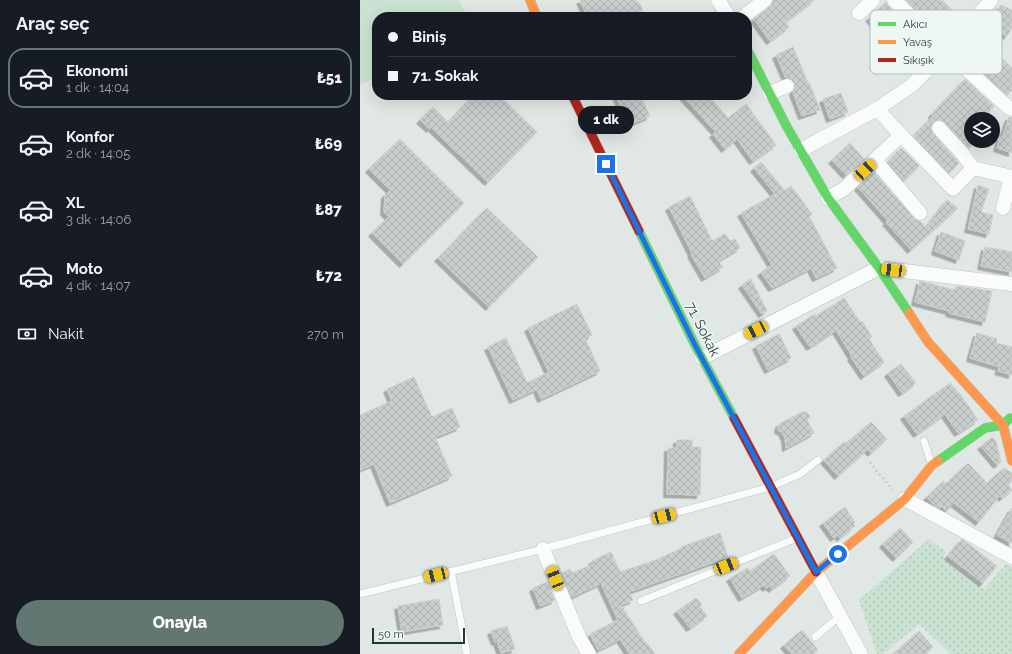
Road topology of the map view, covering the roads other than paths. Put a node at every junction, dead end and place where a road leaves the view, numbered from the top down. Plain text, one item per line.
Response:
1 (530, 0) edge
2 (718, 0) edge
3 (765, 0) edge
4 (873, 0) edge
5 (894, 0) edge
6 (992, 0) edge
7 (904, 10) edge
8 (983, 10) edge
9 (535, 12) edge
10 (726, 12) edge
11 (750, 12) edge
12 (859, 13) dead end
13 (752, 59) edge
14 (923, 74) edge
15 (972, 74) edge
16 (788, 86) dead end
17 (770, 94) junction
18 (574, 100) edge
19 (877, 109) junction
20 (1012, 109) edge
21 (939, 128) dead end
22 (901, 135) junction
23 (801, 150) junction
24 (875, 160) junction
25 (973, 168) junction
26 (1012, 177) edge
27 (828, 198) junction
28 (1004, 208) dead end
29 (920, 213) dead end
30 (879, 268) junction
31 (1012, 284) edge
32 (702, 358) junction
33 (1012, 416) edge
34 (1003, 425) junction
35 (924, 441) dead end
36 (818, 460) dead end
37 (1012, 461) edge
38 (932, 465) junction
39 (770, 487) junction
40 (905, 499) junction
41 (797, 538) junction
42 (543, 548) junction
43 (1012, 557) edge
44 (451, 571) junction
45 (816, 572) junction
46 (360, 594) edge
47 (641, 601) dead end
48 (840, 616) junction
49 (815, 636) dead end
50 (858, 653) edge
51 (467, 654) edge
52 (588, 654) edge
53 (739, 654) edge

1 - 9 street
2 - 10 street
3 - 11 street
4 - 12 street
5 - 7 street
6 - 8 street
13 - 17 street
14 - 19 street
15 - 20 street
16 - 17 street
17 - 23 street
18 - 32 street, 71. Sokak
19 - 22 street
19 - 23 street
21 - 25 street
22 - 24 street
22 - 25 street
23 - 27 street
24 - 27 street
24 - 29 street
25 - 26 street
26 - 28 street
27 - 30 street
30 - 31 street
30 - 32 street
30 - 34 street
32 - 39 street, 71. Sokak
33 - 34 street
34 - 37 street
34 - 38 street
35 - 38 lane
36 - 39 lane
38 - 40 street
39 - 41 street, 71. Sokak
39 - 42 lane
40 - 43 street
40 - 45 street
41 - 45 street, 71. Sokak
41 - 47 lane
42 - 44 lane
42 - 52 street
44 - 46 lane
44 - 51 lane
45 - 48 street
45 - 53 street
48 - 49 lane
48 - 50 street

